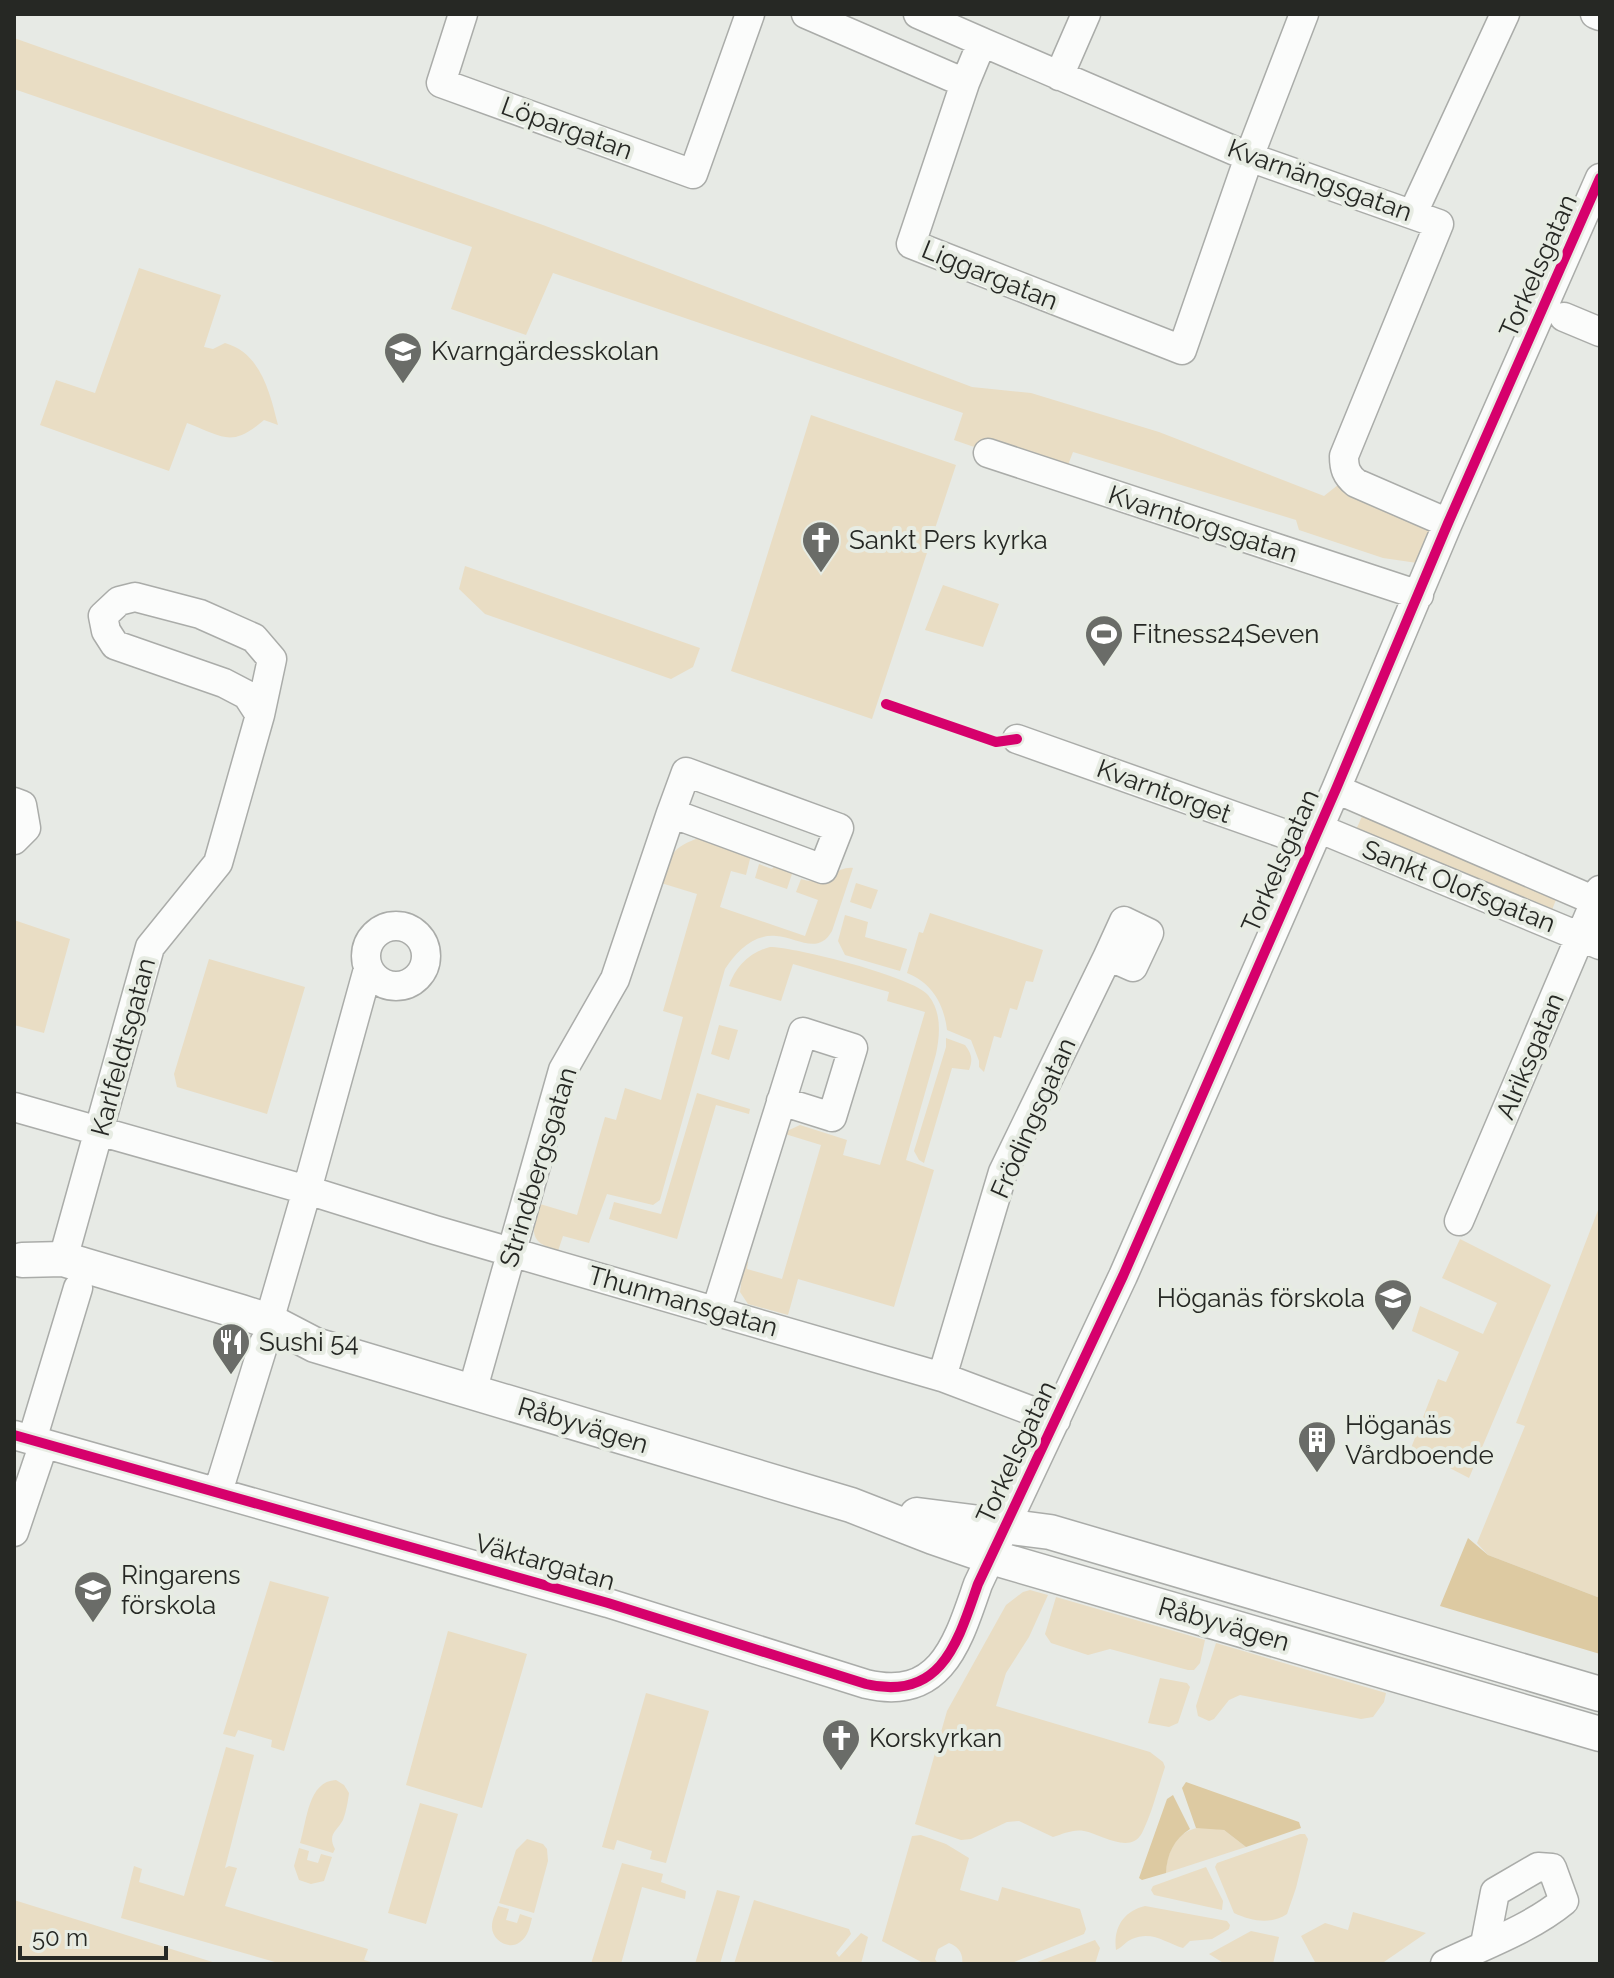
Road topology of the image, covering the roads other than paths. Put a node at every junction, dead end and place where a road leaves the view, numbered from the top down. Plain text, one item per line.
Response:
1 (463, 14) edge
2 (750, 14) edge
3 (806, 14) edge
4 (918, 14) edge
5 (1086, 14) edge
6 (1304, 14) edge
7 (1505, 14) edge
8 (872, 26) edge
9 (982, 42) junction
10 (1059, 76) junction
11 (965, 83) junction
12 (1249, 157) junction
13 (1600, 178) edge
14 (1413, 213) junction
15 (1564, 317) dead end
16 (1600, 332) edge
17 (988, 453) dead end
18 (1448, 523) junction
19 (1419, 595) junction
20 (260, 715) junction
21 (1017, 739) dead end
22 (1336, 789) junction
23 (14, 802) edge
24 (671, 813) junction
25 (1314, 838) junction
26 (14, 840) edge
27 (1598, 898) edge
28 (1590, 940) edge
29 (1108, 956) dead end
30 (368, 969) dead end
31 (781, 1101) dead end
32 (14, 1107) edge
33 (98, 1131) junction
34 (307, 1190) junction
35 (1459, 1221) dead end
36 (512, 1252) junction
37 (18, 1259) edge
38 (71, 1274) junction
39 (716, 1311) junction
40 (266, 1332) junction
41 (942, 1377) junction
42 (472, 1392) junction
43 (1056, 1420) junction
44 (30, 1439) edge
45 (218, 1492) junction
46 (14, 1532) edge
47 (998, 1542) junction
48 (1600, 1694) edge
49 (1600, 1734) edge
50 (1485, 1944) dead end
51 (1445, 1964) edge

1 - 2 street, Löpargatan
3 - 8 street
4 - 9 street, Kvarnängsgatan
5 - 10 street
6 - 12 street
7 - 14 street
8 - 11 street
9 - 10 street, Kvarnängsgatan
9 - 11 street
10 - 12 street, Kvarnängsgatan
11 - 12 street, Liggargatan
12 - 14 street, Kvarnängsgatan
13 - 18 street, Torkelsgatan
14 - 18 street, Kvarnängsgatan
15 - 16 street
17 - 19 street, Kvarntorgsgatan
18 - 19 street, Torkelsgatan
19 - 22 street, Torkelsgatan
20 - 20 street, Karlfeldtsgatan
20 - 33 street, Karlfeldtsgatan
21 - 25 street, Kvarntorget
22 - 25 street, Torkelsgatan
22 - 27 street, Sankt Olofsgatan
23 - 26 street
24 - 24 street, Strindbergsgatan
24 - 36 street, Strindbergsgatan
25 - 28 street, Sankt Olofsgatan
25 - 43 street, Torkelsgatan
27 - 28 street, Alriksgatan
28 - 35 street, Alriksgatan
29 - 41 street, Frödingsgatan
30 - 34 street
31 - 39 street
32 - 33 street, Thunmansgatan
33 - 34 street, Thunmansgatan
33 - 38 street, Karlfeldtsgatan
34 - 36 street, Thunmansgatan
34 - 40 street
36 - 39 street, Thunmansgatan
36 - 42 street, Strindbergsgatan
37 - 38 main road, Råbyvägen
38 - 40 main road, Råbyvägen
38 - 44 street
39 - 41 street, Thunmansgatan
40 - 42 main road, Råbyvägen
40 - 45 street
41 - 43 street, Thunmansgatan
42 - 47 main road, Råbyvägen
43 - 47 street, Torkelsgatan
44 - 45 street, Väktargatan
44 - 46 street
45 - 47 street, Väktargatan
47 - 48 main road, Råbyvägen
47 - 49 main road, Råbyvägen
50 - 51 street

